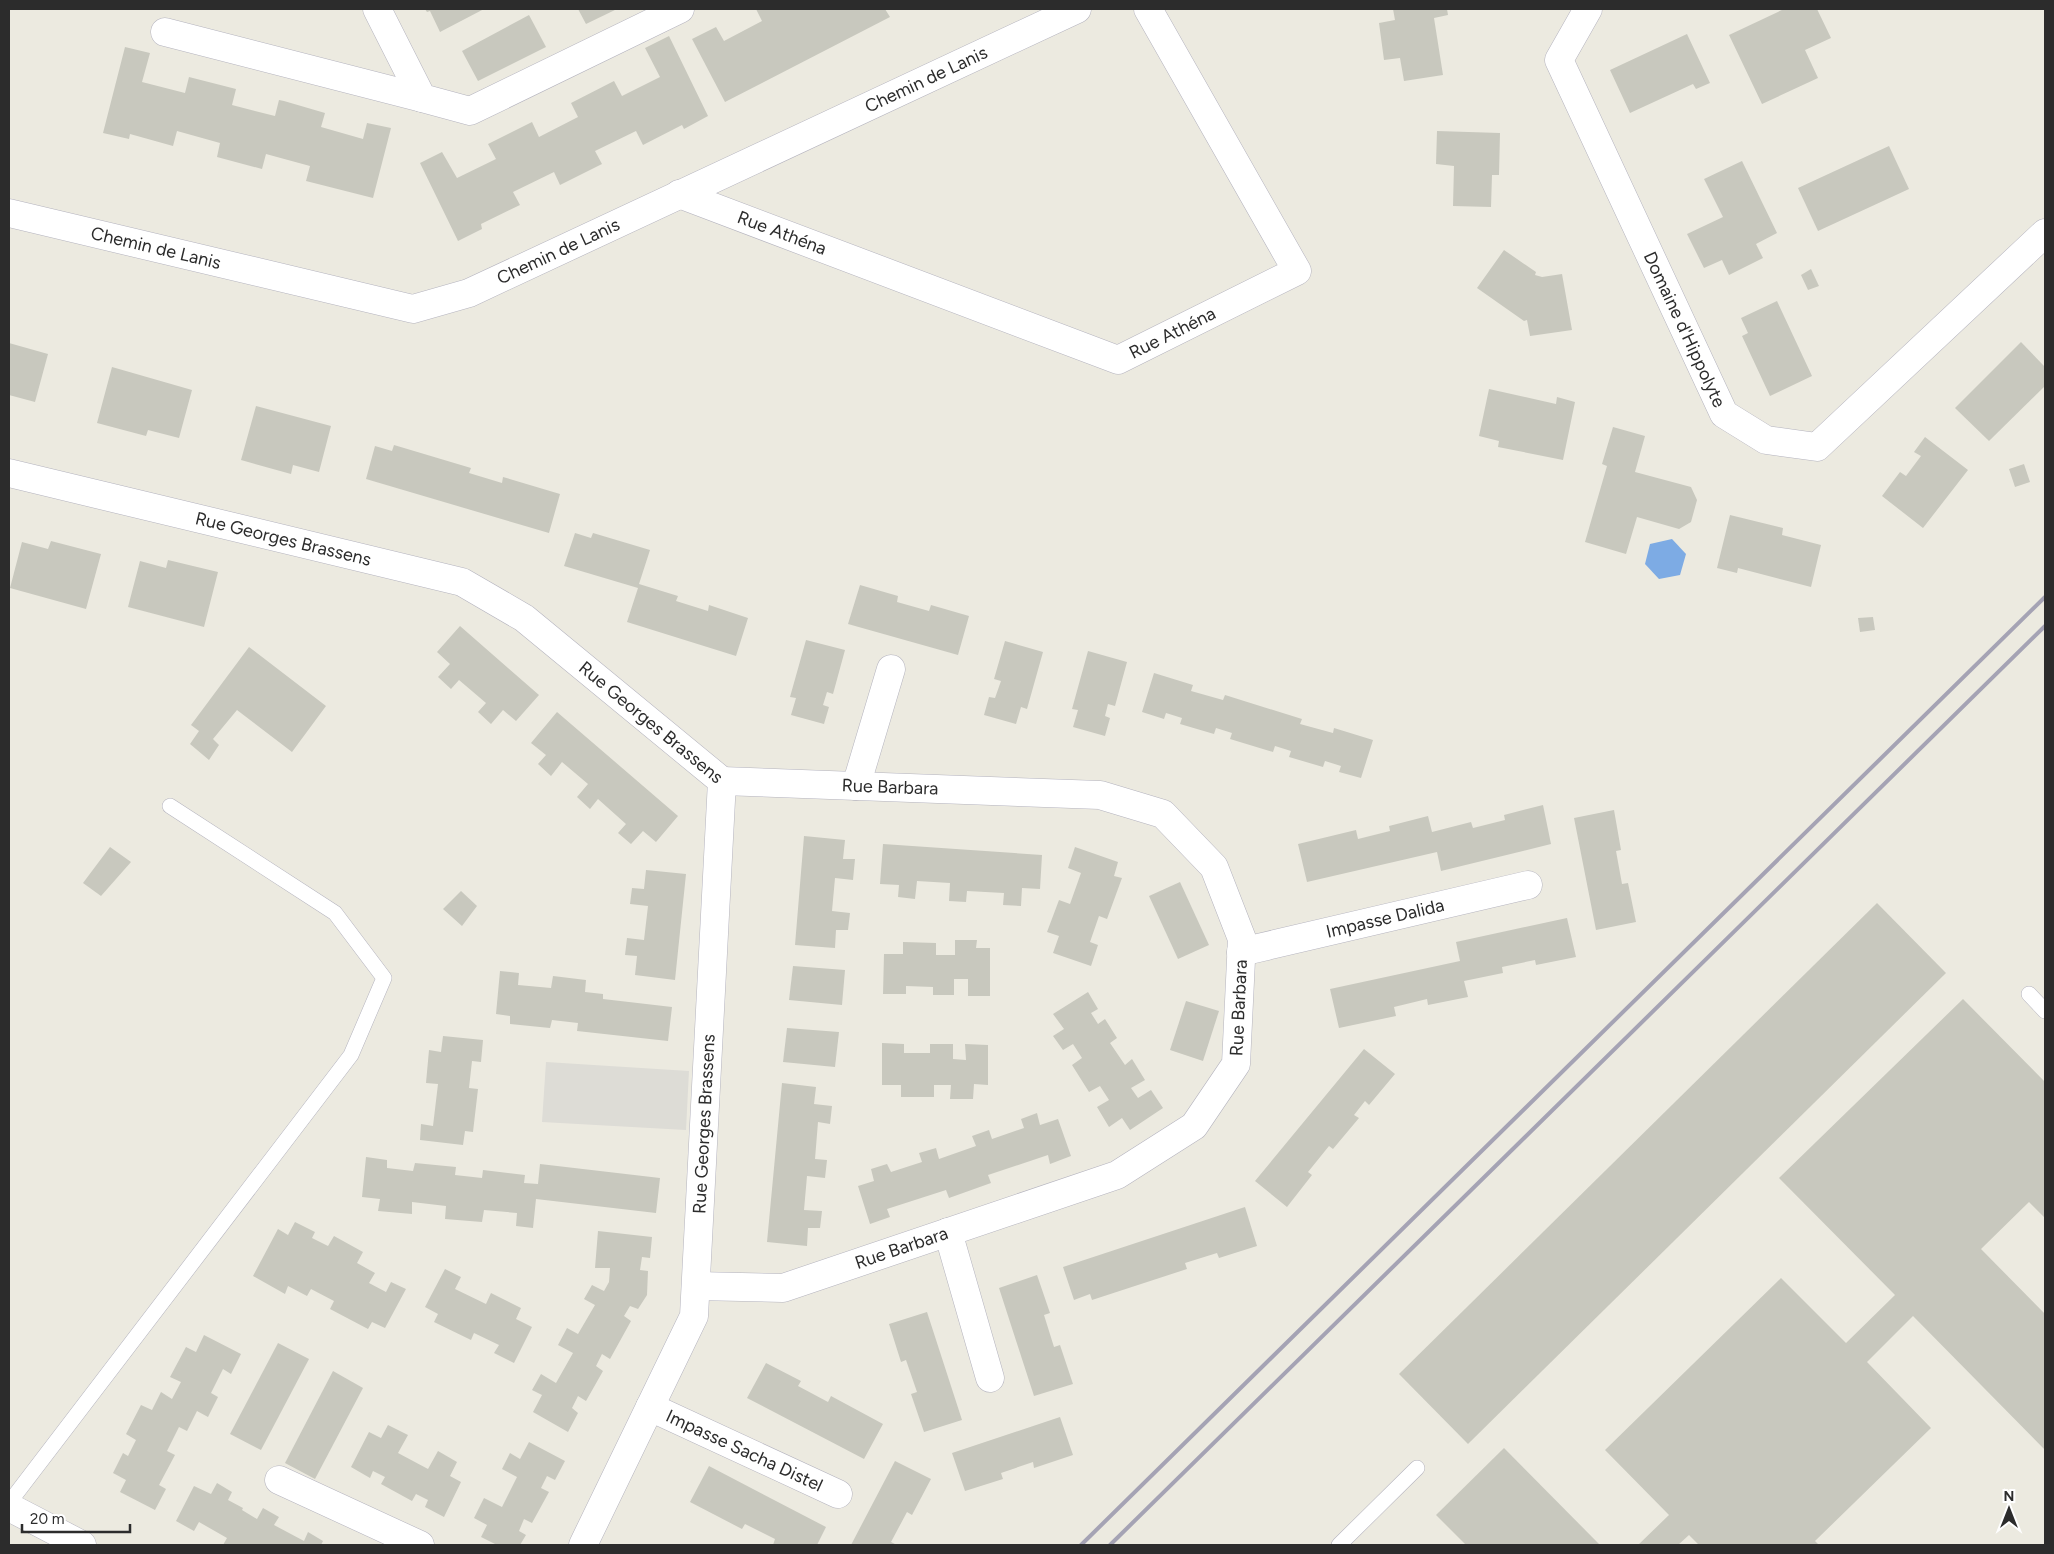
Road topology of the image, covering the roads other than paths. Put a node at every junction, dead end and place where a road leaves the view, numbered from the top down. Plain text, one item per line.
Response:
1 (377, 9) edge
2 (680, 9) edge
3 (1077, 9) edge
4 (1148, 9) edge
5 (1588, 9) edge
6 (165, 32) dead end
7 (422, 98) junction
8 (679, 194) junction
9 (9, 213) edge
10 (2045, 233) edge
11 (9, 473) edge
12 (891, 669) dead end
13 (722, 781) junction
14 (856, 786) junction
15 (170, 806) dead end
16 (1528, 885) dead end
17 (1241, 952) junction
18 (2029, 994) dead end
19 (2045, 1011) edge
20 (948, 1232) junction
21 (696, 1286) junction
22 (990, 1378) dead end
23 (650, 1406) junction
24 (1417, 1468) dead end
25 (279, 1480) dead end
26 (838, 1494) dead end
27 (9, 1503) edge
28 (9, 1507) edge
29 (82, 1545) edge
30 (420, 1545) edge
31 (583, 1545) edge
32 (1340, 1545) edge

1 - 7 street
2 - 7 street
3 - 8 street, Chemin de Lanis
4 - 8 street, Rue Athéna
5 - 10 street, Domaine d'Hippolyte
6 - 7 street
8 - 9 street, Chemin de Lanis
11 - 13 street, Rue Georges Brassens
12 - 14 street
13 - 14 street, Rue Barbara
13 - 21 street, Rue Georges Brassens
14 - 17 street, Rue Barbara
15 - 27 lane
16 - 17 street, Impasse Dalida
17 - 20 street, Rue Barbara
18 - 19 lane
20 - 21 street, Rue Barbara
20 - 22 street
21 - 23 street, Rue Georges Brassens
23 - 26 street, Impasse Sacha Distel
23 - 31 street, Rue Georges Brassens
24 - 32 lane
25 - 30 street
28 - 29 street

